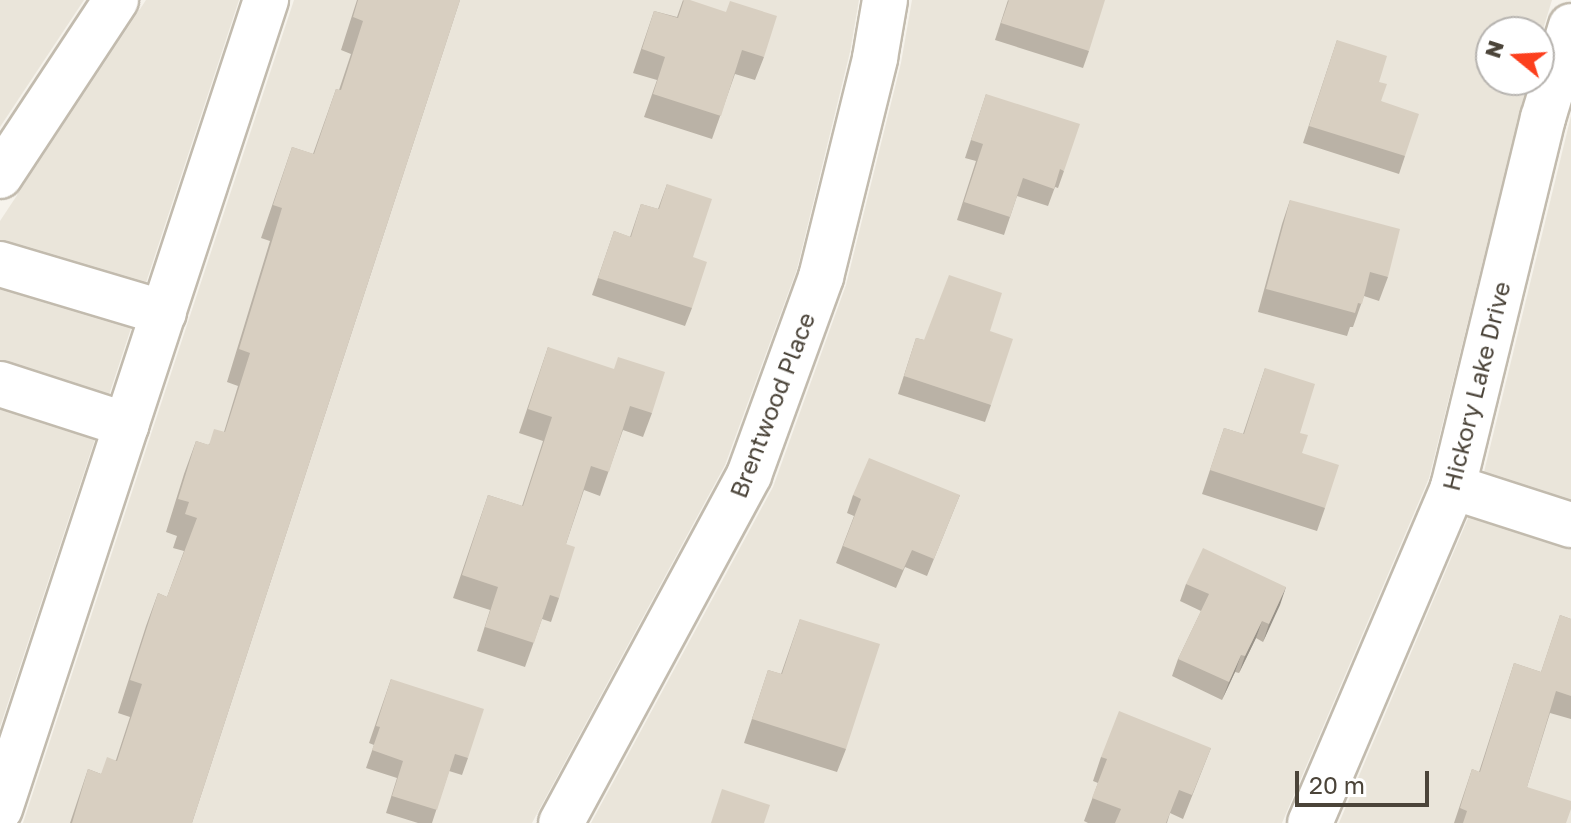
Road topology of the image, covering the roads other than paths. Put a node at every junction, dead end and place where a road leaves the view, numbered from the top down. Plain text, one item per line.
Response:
1 (116, 0) edge
2 (266, 0) edge
3 (885, 0) edge
4 (1571, 26) edge
5 (0, 176) edge
6 (0, 264) edge
7 (164, 313) junction
8 (0, 384) edge
9 (127, 425) junction
10 (1453, 487) junction
11 (1571, 525) edge
12 (0, 809) edge
13 (561, 823) edge
14 (1310, 823) edge

1 - 5 street
2 - 7 street
3 - 13 street, Brentwood Place
4 - 10 street, Hickory Lake Drive
6 - 7 street
7 - 9 street
8 - 9 street
9 - 12 street
10 - 11 street
10 - 14 street, Hickory Lake Drive

